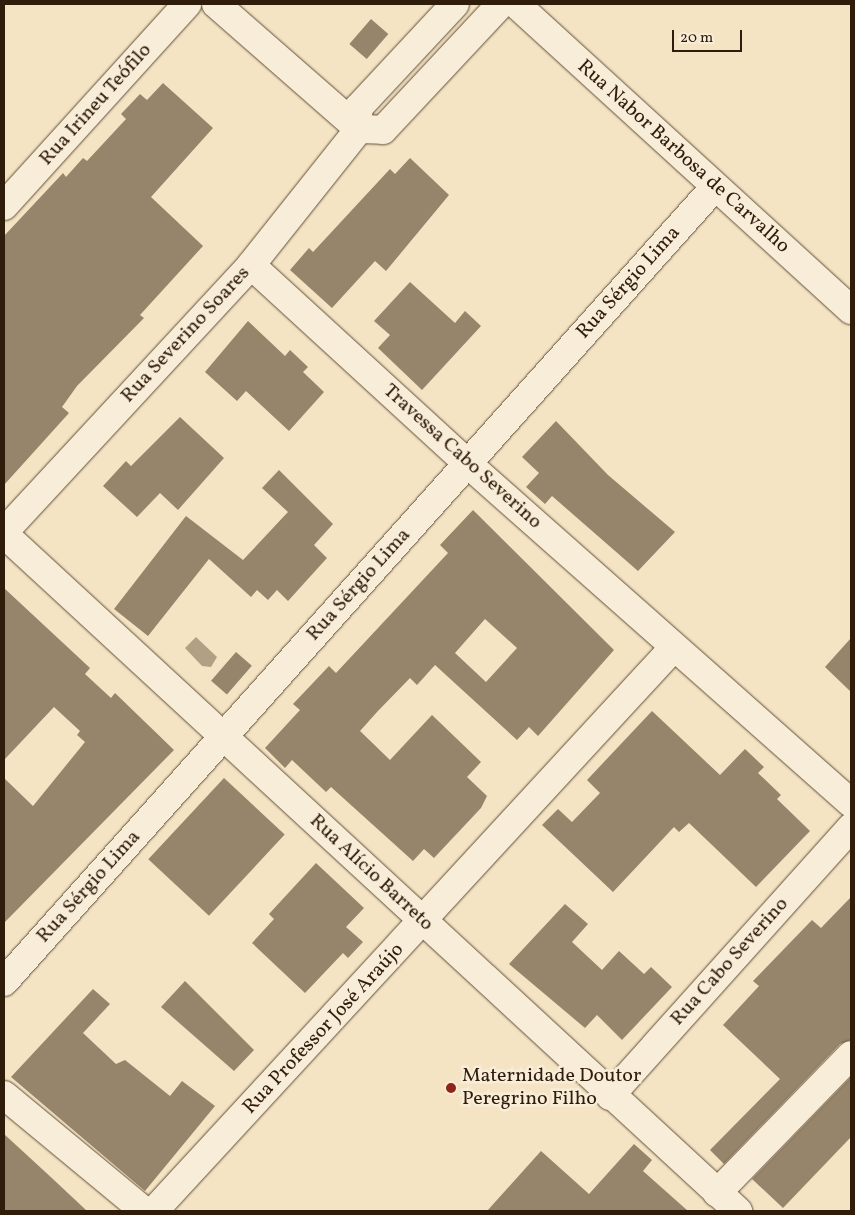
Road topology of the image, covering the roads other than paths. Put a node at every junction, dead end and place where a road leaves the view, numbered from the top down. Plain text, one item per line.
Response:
1 (187, 4) edge
2 (216, 4) edge
3 (455, 4) edge
4 (501, 4) edge
5 (516, 4) edge
6 (360, 129) junction
7 (714, 188) junction
8 (4, 206) edge
9 (251, 265) junction
10 (851, 310) edge
11 (468, 464) junction
12 (4, 533) edge
13 (674, 647) junction
14 (225, 736) junction
15 (851, 803) edge
16 (848, 836) edge
17 (423, 922) junction
18 (4, 982) edge
19 (851, 1055) edge
20 (4, 1095) edge
21 (610, 1096) junction
22 (717, 1193) junction
23 (144, 1211) edge
24 (154, 1211) edge
25 (738, 1211) edge

1 - 8 street, Rua Irineu Teófilo
2 - 6 street
3 - 6 street
4 - 6 street
5 - 7 street, Rua Nabor Barbosa de Carvalho
6 - 9 street, Rua Severino Soares
7 - 10 street, Rua Nabor Barbosa de Carvalho
7 - 11 street, Rua Sérgio Lima
9 - 11 street, Travessa Cabo Severino
9 - 12 street, Rua Severino Soares
11 - 13 street, Travessa Cabo Severino
11 - 14 street, Rua Sérgio Lima
12 - 14 street, Rua Alício Barreto
13 - 15 street, Travessa Cabo Severino
13 - 17 street, Rua Professor José Araújo
14 - 17 street, Rua Alício Barreto
14 - 18 street, Rua Sérgio Lima
16 - 21 street, Rua Cabo Severino
17 - 21 street, Rua Alício Barreto
17 - 24 street, Rua Professor José Araújo
19 - 22 street
20 - 23 street
21 - 22 street, Rua Alício Barreto
22 - 25 street, Rua Alício Barreto

